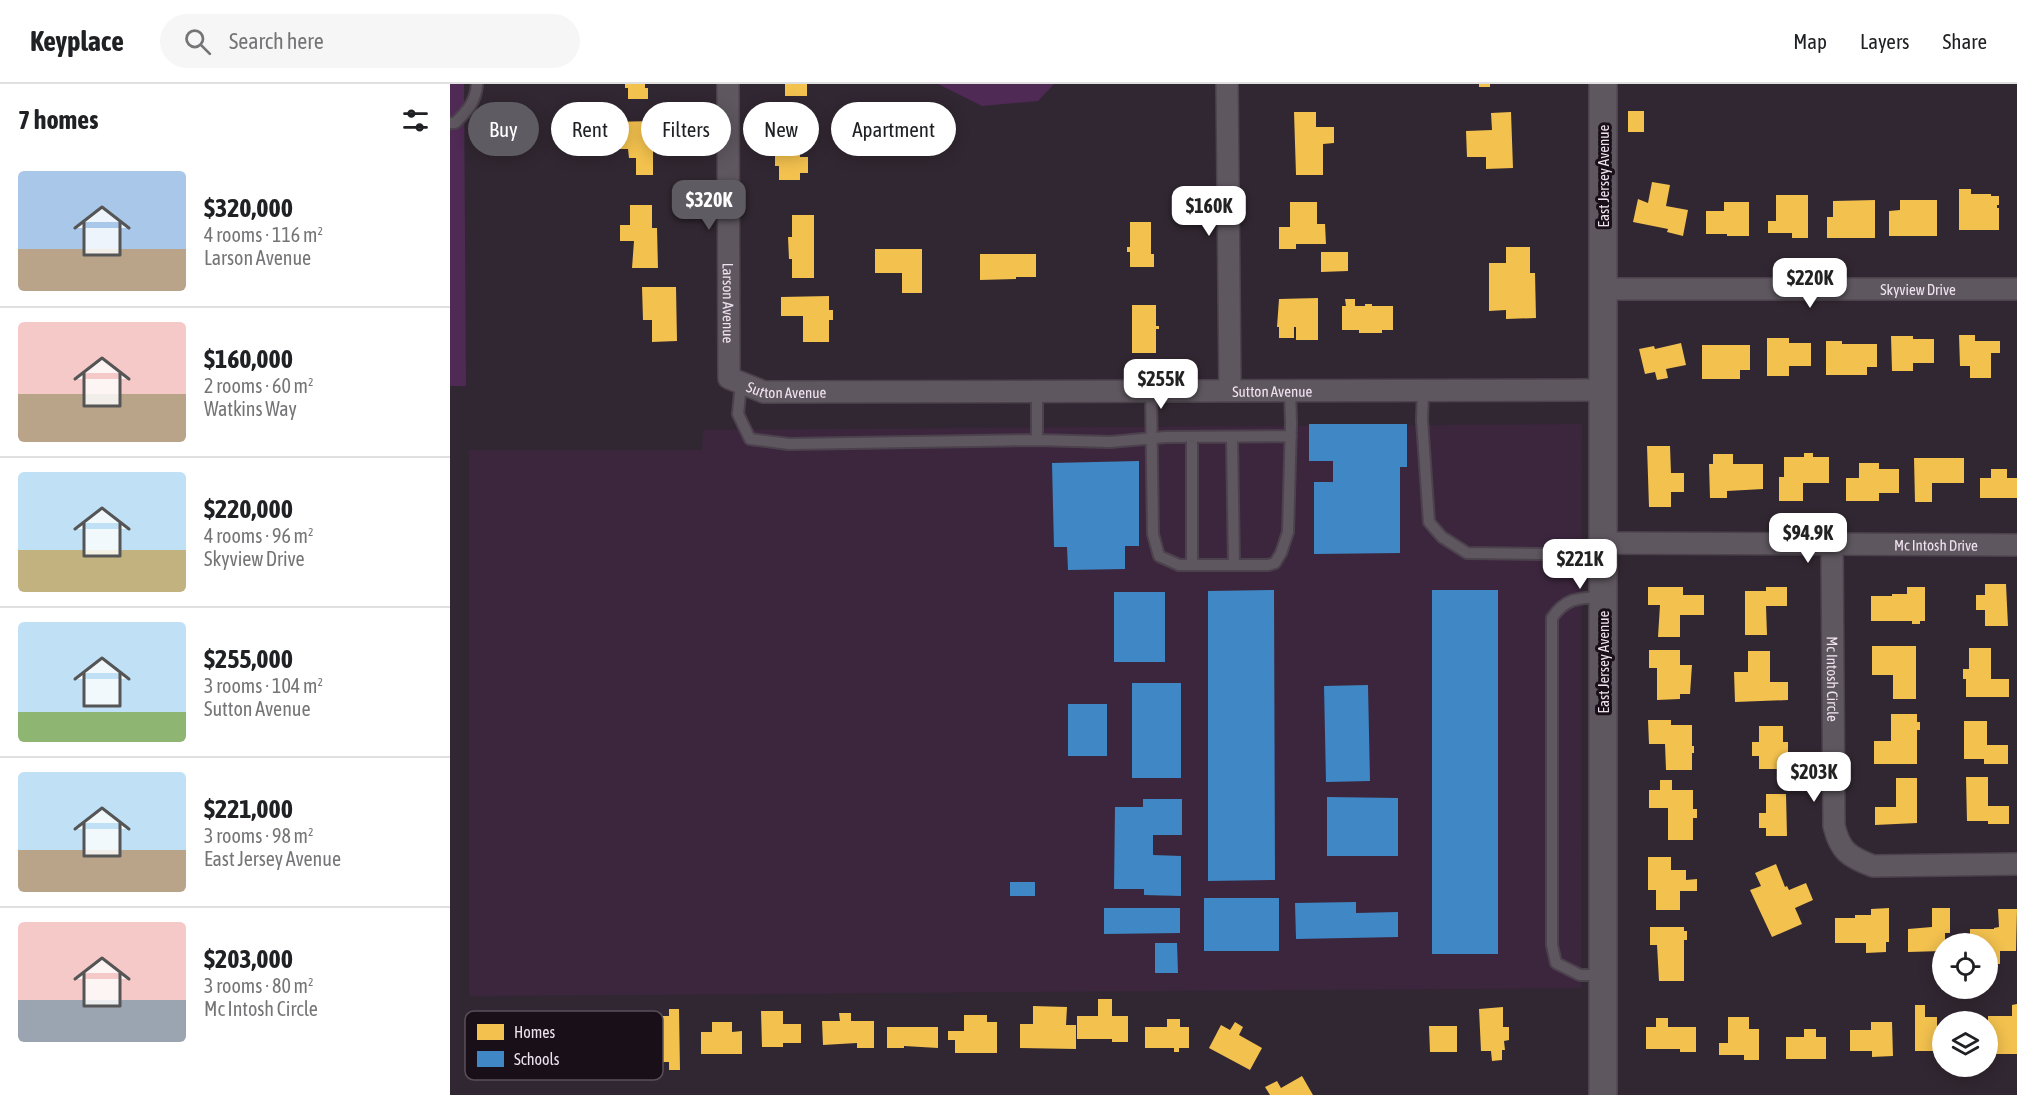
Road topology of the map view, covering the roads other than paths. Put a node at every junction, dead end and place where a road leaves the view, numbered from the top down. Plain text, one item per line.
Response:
1 (477, 84) edge
2 (728, 84) edge
3 (1227, 84) edge
4 (1603, 84) edge
5 (450, 123) edge
6 (1603, 289) junction
7 (2017, 289) edge
8 (735, 381) junction
9 (1037, 390) junction
10 (1150, 390) junction
11 (1230, 390) junction
12 (1290, 390) junction
13 (1423, 390) junction
14 (1603, 390) junction
15 (1291, 436) junction
16 (1192, 437) junction
17 (1232, 437) junction
18 (1150, 439) junction
19 (1037, 440) junction
20 (1832, 544) junction
21 (2017, 545) edge
22 (1603, 549) junction
23 (1192, 565) junction
24 (1234, 565) junction
25 (1603, 597) junction
26 (2017, 864) edge
27 (1603, 975) junction
28 (1603, 1095) edge

1 - 5 lane
2 - 8 street, Larson Avenue
3 - 11 street
4 - 6 street, East Jersey Avenue
6 - 7 street, Skyview Drive
6 - 14 street, East Jersey Avenue
8 - 9 street, Sutton Avenue
8 - 19 lane
9 - 10 street, Sutton Avenue
9 - 19 lane
10 - 11 street, Sutton Avenue
10 - 18 lane
11 - 12 street, Sutton Avenue
12 - 13 street, Sutton Avenue
12 - 15 lane
13 - 14 street, Sutton Avenue
13 - 22 lane
14 - 22 street, East Jersey Avenue
15 - 17 lane
15 - 24 lane
16 - 17 lane
16 - 18 lane
16 - 23 lane
17 - 24 lane
18 - 19 lane
18 - 23 lane
20 - 21 street, Mc Intosh Drive
20 - 22 street, Mc Intosh Drive
20 - 26 street, Mc Intosh Circle
22 - 25 street, East Jersey Avenue
23 - 24 lane
25 - 27 street, East Jersey Avenue
25 - 27 lane
27 - 28 street, East Jersey Avenue

